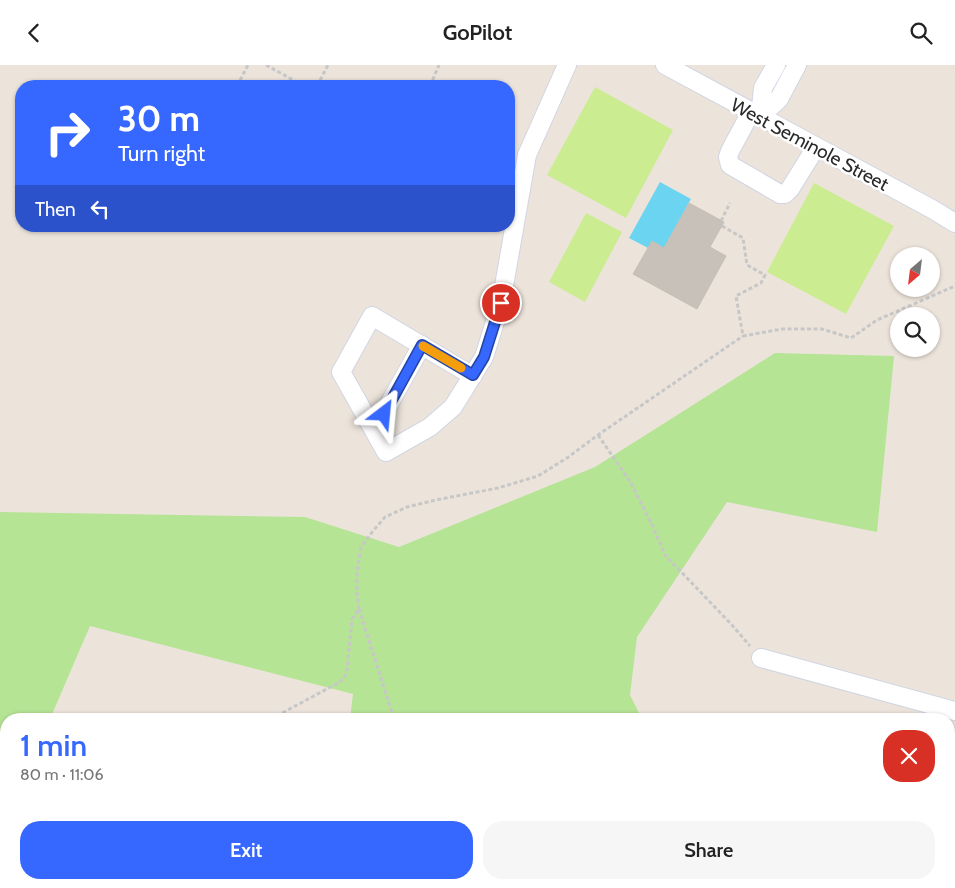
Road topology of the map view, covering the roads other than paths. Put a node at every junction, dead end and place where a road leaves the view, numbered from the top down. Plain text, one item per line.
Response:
1 (567, 65) edge
2 (665, 65) edge
3 (776, 65) edge
4 (797, 65) edge
5 (756, 114) junction
6 (816, 147) junction
7 (515, 223) edge
8 (955, 223) edge
9 (513, 232) edge
10 (422, 345) junction
11 (473, 375) junction
12 (374, 431) junction
13 (761, 658) road end
14 (955, 711) edge

1 - 7 street
2 - 5 street, West Seminole Street
3 - 5 street
4 - 5 street
5 - 6 street, West Seminole Street
5 - 6 street
6 - 8 street, West Seminole Street
9 - 11 street
10 - 11 street
10 - 12 street
10 - 12 street
11 - 12 street
13 - 14 street

